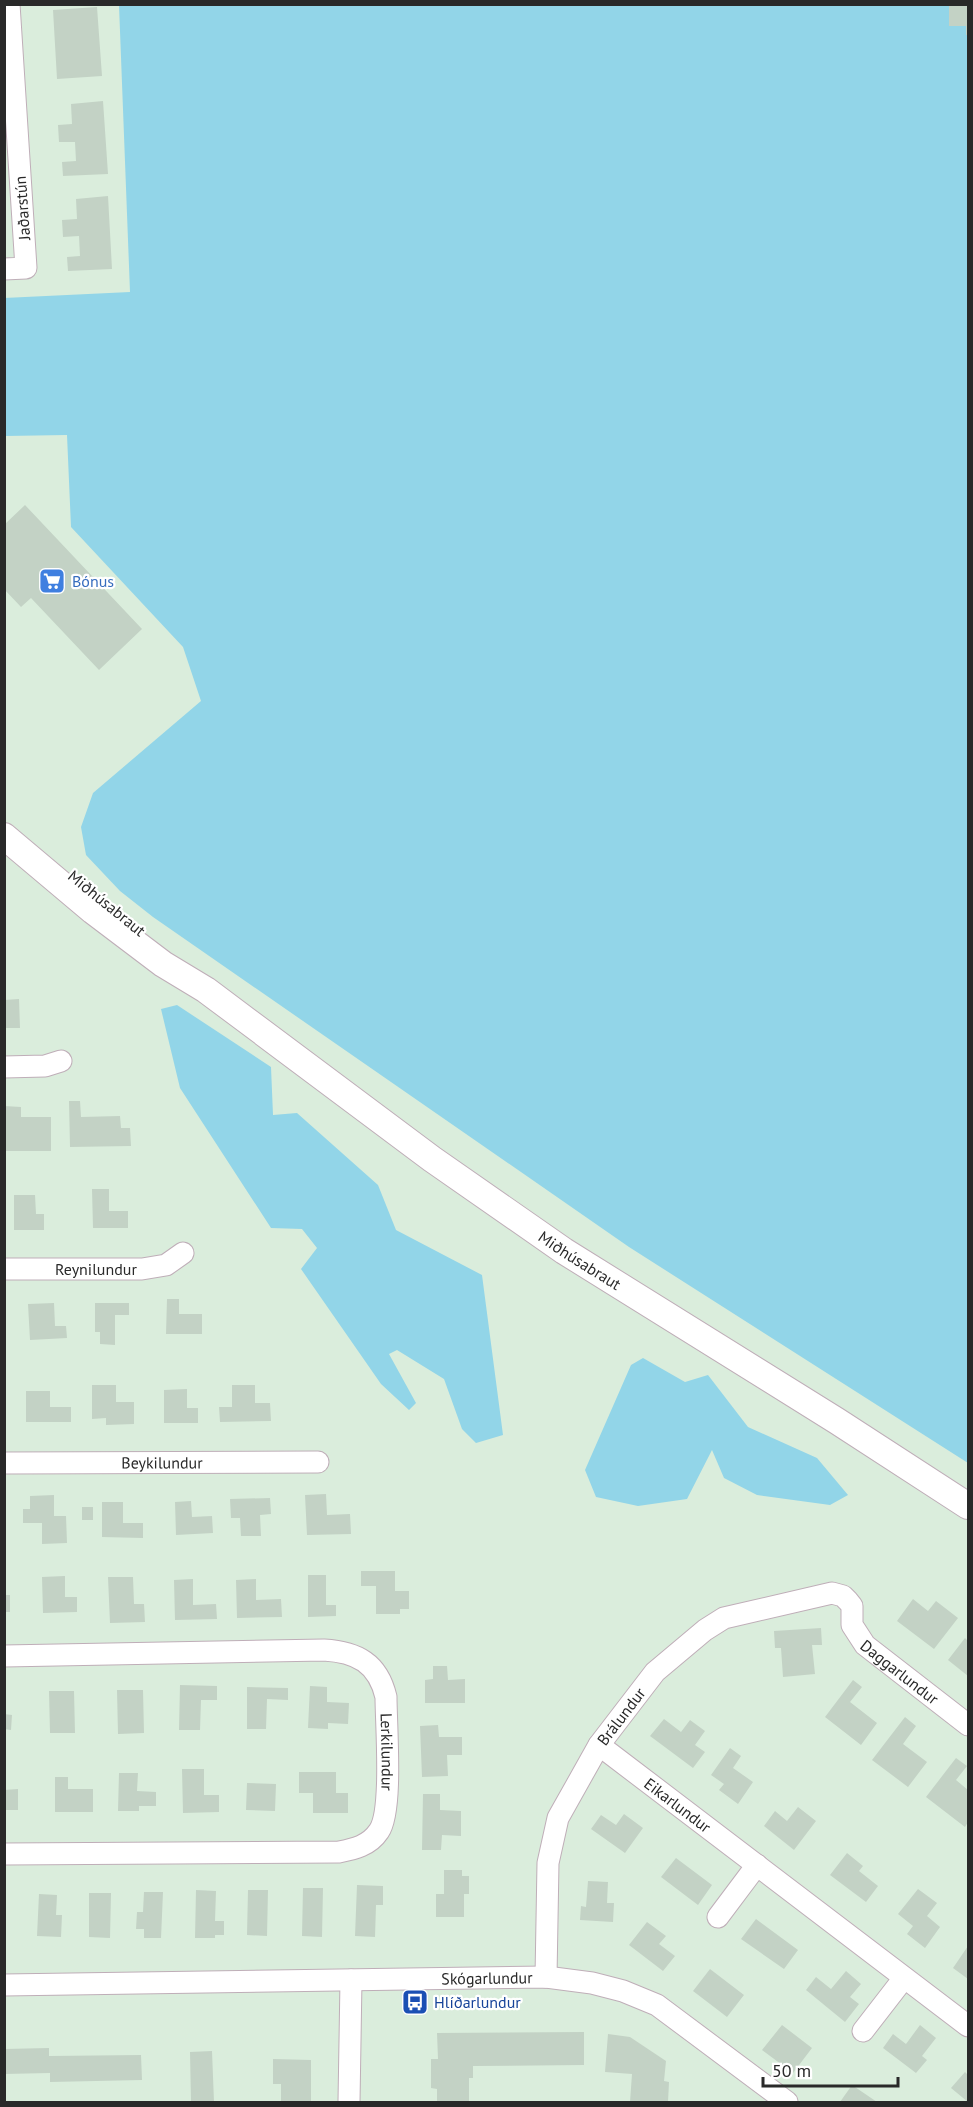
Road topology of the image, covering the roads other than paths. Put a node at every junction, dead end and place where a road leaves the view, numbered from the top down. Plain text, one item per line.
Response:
1 (8, 15) edge
2 (4, 269) edge
3 (4, 819) edge
4 (4, 836) edge
5 (206, 990) junction
6 (61, 1061) dead end
7 (4, 1067) edge
8 (183, 1253) dead end
9 (4, 1269) edge
10 (318, 1462) dead end
11 (4, 1463) edge
12 (969, 1506) edge
13 (852, 1606) joint
14 (4, 1656) edge
15 (969, 1725) edge
16 (599, 1745) junction
17 (4, 1854) edge
18 (757, 1865) junction
19 (718, 1917) dead end
20 (546, 1977) junction
21 (904, 1978) junction
22 (351, 1980) junction
23 (4, 1985) edge
24 (969, 2026) edge
25 (863, 2031) dead end
26 (349, 2103) edge
27 (788, 2103) edge

1 - 2 street, Jaðarstún
3 - 5 street, Miðhúsabraut
4 - 5 street, Miðhúsabraut
5 - 12 street, Miðhúsabraut
6 - 7 street
8 - 9 street, Reynilundur
10 - 11 street, Beykilundur
13 - 15 street, Daggarlundur
13 - 16 street, Brálundur
14 - 17 street, Lerkilundur
16 - 18 street, Eikarlundur
16 - 20 street, Brálundur
18 - 19 street
18 - 21 street, Eikarlundur
20 - 22 street, Skógarlundur
20 - 27 street, Skógarlundur
21 - 24 street, Eikarlundur
21 - 25 street
22 - 23 street, Skógarlundur
22 - 26 street

